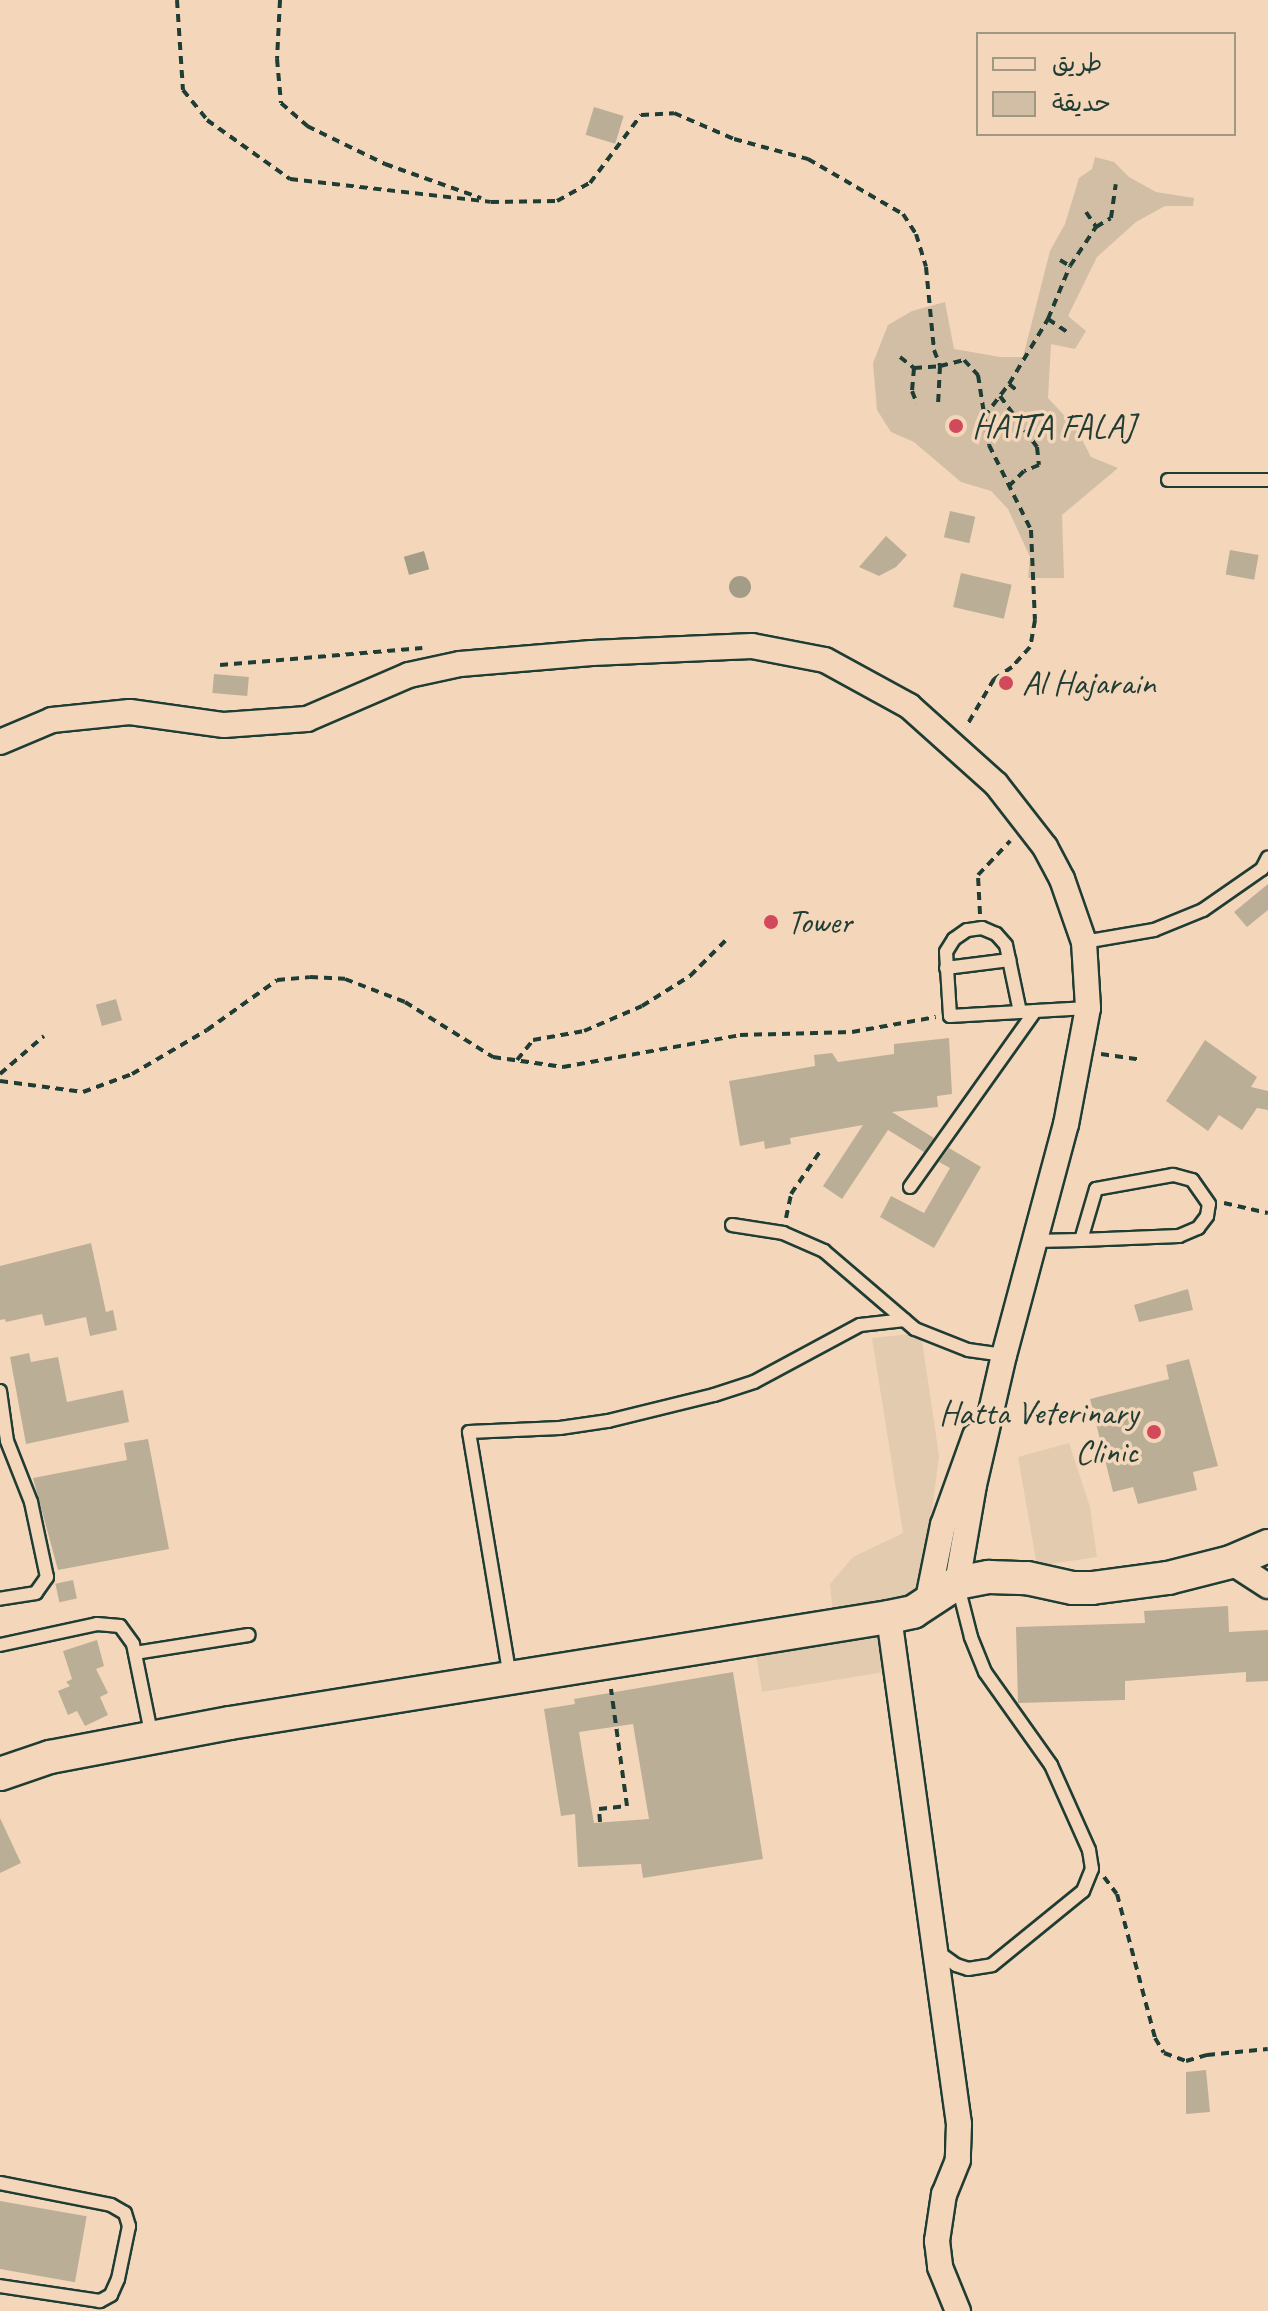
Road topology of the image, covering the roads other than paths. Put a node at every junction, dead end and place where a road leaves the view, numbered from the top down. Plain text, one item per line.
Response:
1 (1168, 480) dead end
2 (1268, 480) edge
3 (0, 742) edge
4 (1268, 857) edge
5 (1084, 942) junction
6 (1009, 960) junction
7 (946, 968) junction
8 (1088, 1008) junction
9 (1035, 1011) junction
10 (1020, 1012) junction
11 (910, 1187) dead end
12 (732, 1225) dead end
13 (1081, 1240) junction
14 (1034, 1241) junction
15 (905, 1320) junction
16 (1004, 1355) junction
17 (0, 1391) edge
18 (992, 1406) junction
19 (1268, 1546) edge
20 (1231, 1562) junction
21 (957, 1583) junction
22 (1268, 1586) edge
23 (0, 1599) edge
24 (927, 1604) junction
25 (889, 1617) junction
26 (249, 1635) dead end
27 (0, 1645) edge
28 (135, 1653) junction
29 (511, 1678) junction
30 (152, 1737) junction
31 (0, 1749) edge
32 (50, 1757) junction
33 (0, 1774) edge
34 (934, 1948) junction
35 (0, 2183) edge
36 (0, 2286) edge
37 (958, 2311) edge

1 - 2 lane
3 - 5 street
4 - 5 lane
5 - 8 street
6 - 7 lane
6 - 7 lane
6 - 10 lane
7 - 10 lane
8 - 9 lane
8 - 14 street
9 - 10 lane
9 - 11 lane
12 - 15 lane
13 - 13 lane
13 - 14 lane
14 - 16 street
15 - 16 lane
15 - 29 lane
16 - 18 street
17 - 23 lane
18 - 21 street
18 - 24 street
19 - 20 main road
20 - 21 main road
20 - 22 street
21 - 24 main road
21 - 34 lane
24 - 25 main road
25 - 29 main road
25 - 34 street
26 - 28 lane
27 - 28 lane
28 - 30 lane
29 - 30 main road
30 - 32 main road
31 - 32 main road
32 - 33 main road
34 - 37 street
35 - 36 lane

